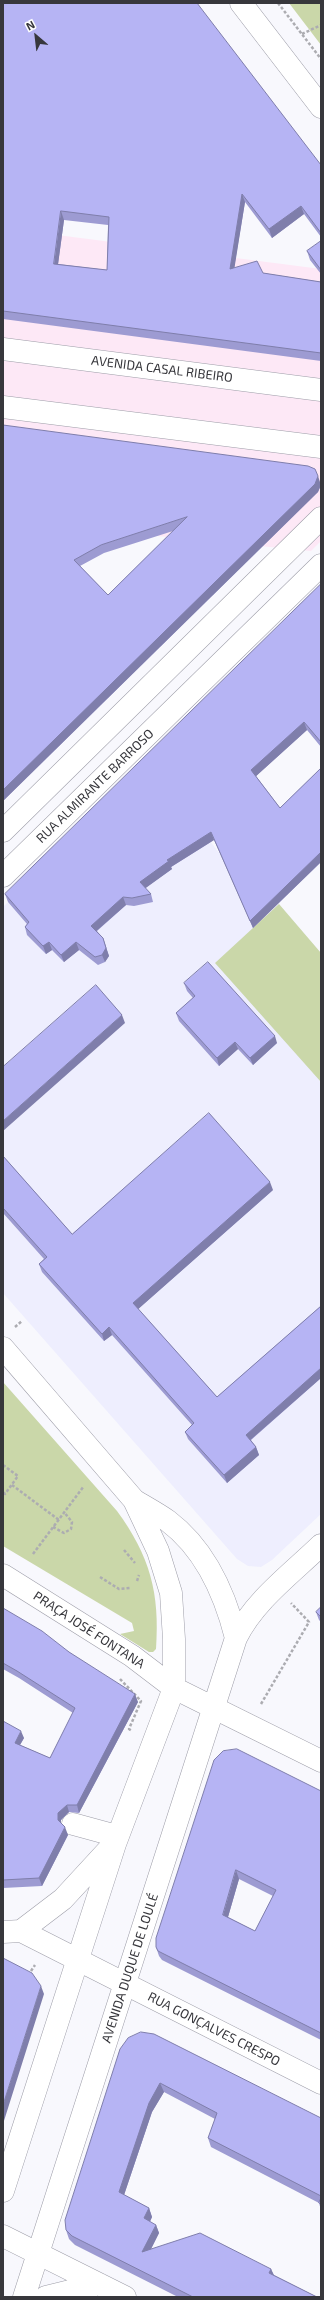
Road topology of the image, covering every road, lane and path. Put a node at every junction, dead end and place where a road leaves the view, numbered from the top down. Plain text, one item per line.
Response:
1 (241, 3) edge
2 (278, 3) edge
3 (321, 25) edge
4 (302, 34) junction
5 (321, 59) edge
6 (321, 107) edge
7 (3, 349) edge
8 (321, 390) edge
9 (3, 407) edge
10 (321, 447) edge
11 (321, 518) edge
12 (321, 564) edge
13 (163, 673) junction
14 (187, 696) junction
15 (3, 830) edge
16 (3, 876) edge
17 (3, 1348) edge
18 (3, 1465) edge
19 (12, 1485) junction
20 (84, 1486) dead end
21 (3, 1492) edge
22 (134, 1500) junction
23 (64, 1512) junction
24 (59, 1520) junction
25 (53, 1527) junction
26 (321, 1545) edge
27 (124, 1550) dead end
28 (33, 1554) dead end
29 (137, 1566) dead end
30 (139, 1571) dead end
31 (3, 1575) edge
32 (100, 1578) dead end
33 (137, 1581) dead end
34 (276, 1587) junction
35 (130, 1588) dead end
36 (236, 1638) junction
37 (119, 1678) dead end
38 (174, 1688) junction
39 (214, 1708) junction
40 (254, 1728) junction
41 (129, 1729) dead end
42 (321, 1761) edge
43 (74, 1824) dead end
44 (116, 1840) junction
45 (12, 1932) edge
46 (77, 1960) junction
47 (125, 1984) junction
48 (321, 2083) edge
49 (3, 2191) edge
50 (3, 2236) edge
51 (38, 2254) junction
52 (99, 2284) junction
53 (24, 2297) edge
54 (46, 2297) edge
55 (125, 2297) edge

1 - 6 street
2 - 4 path
3 - 4 path
4 - 5 path
7 - 8 street, AVENIDA CASAL RIBEIRO
9 - 10 street
11 - 13 street
12 - 14 street, RUA ALMIRANTE BARROSO
13 - 14 street
13 - 15 street
14 - 16 street, RUA ALMIRANTE BARROSO
17 - 22 street
18 - 19 path
19 - 21 path
19 - 24 path
20 - 23 path
22 - 36 street
22 - 38 street
23 - 24 path
23 - 25 path
24 - 25 path
25 - 28 path
26 - 34 street, AVENIDA DUQUE DE LOULÉ
27 - 29 path
30 - 33 path
31 - 38 street, PRAÇA JOSÉ FONTANA
32 - 35 path
34 - 36 street, AVENIDA DUQUE DE LOULÉ
34 - 40 path
36 - 39 street, AVENIDA DUQUE DE LOULÉ
37 - 41 path
38 - 39 street, PRAÇA JOSÉ FONTANA
38 - 44 street
39 - 40 street, PRAÇA JOSÉ FONTANA
39 - 47 street, AVENIDA DUQUE DE LOULÉ
40 - 42 street, PRAÇA JOSÉ FONTANA
43 - 44 street
44 - 45 street
44 - 46 street
45 - 46 street, RUA GONÇALVES CRESPO
46 - 47 street, RUA GONÇALVES CRESPO
46 - 49 street
47 - 48 street, RUA GONÇALVES CRESPO
47 - 51 street, AVENIDA DUQUE DE LOULÉ
50 - 51 street
51 - 52 street
51 - 53 street, AVENIDA DUQUE DE LOULÉ
52 - 54 street
52 - 55 street

